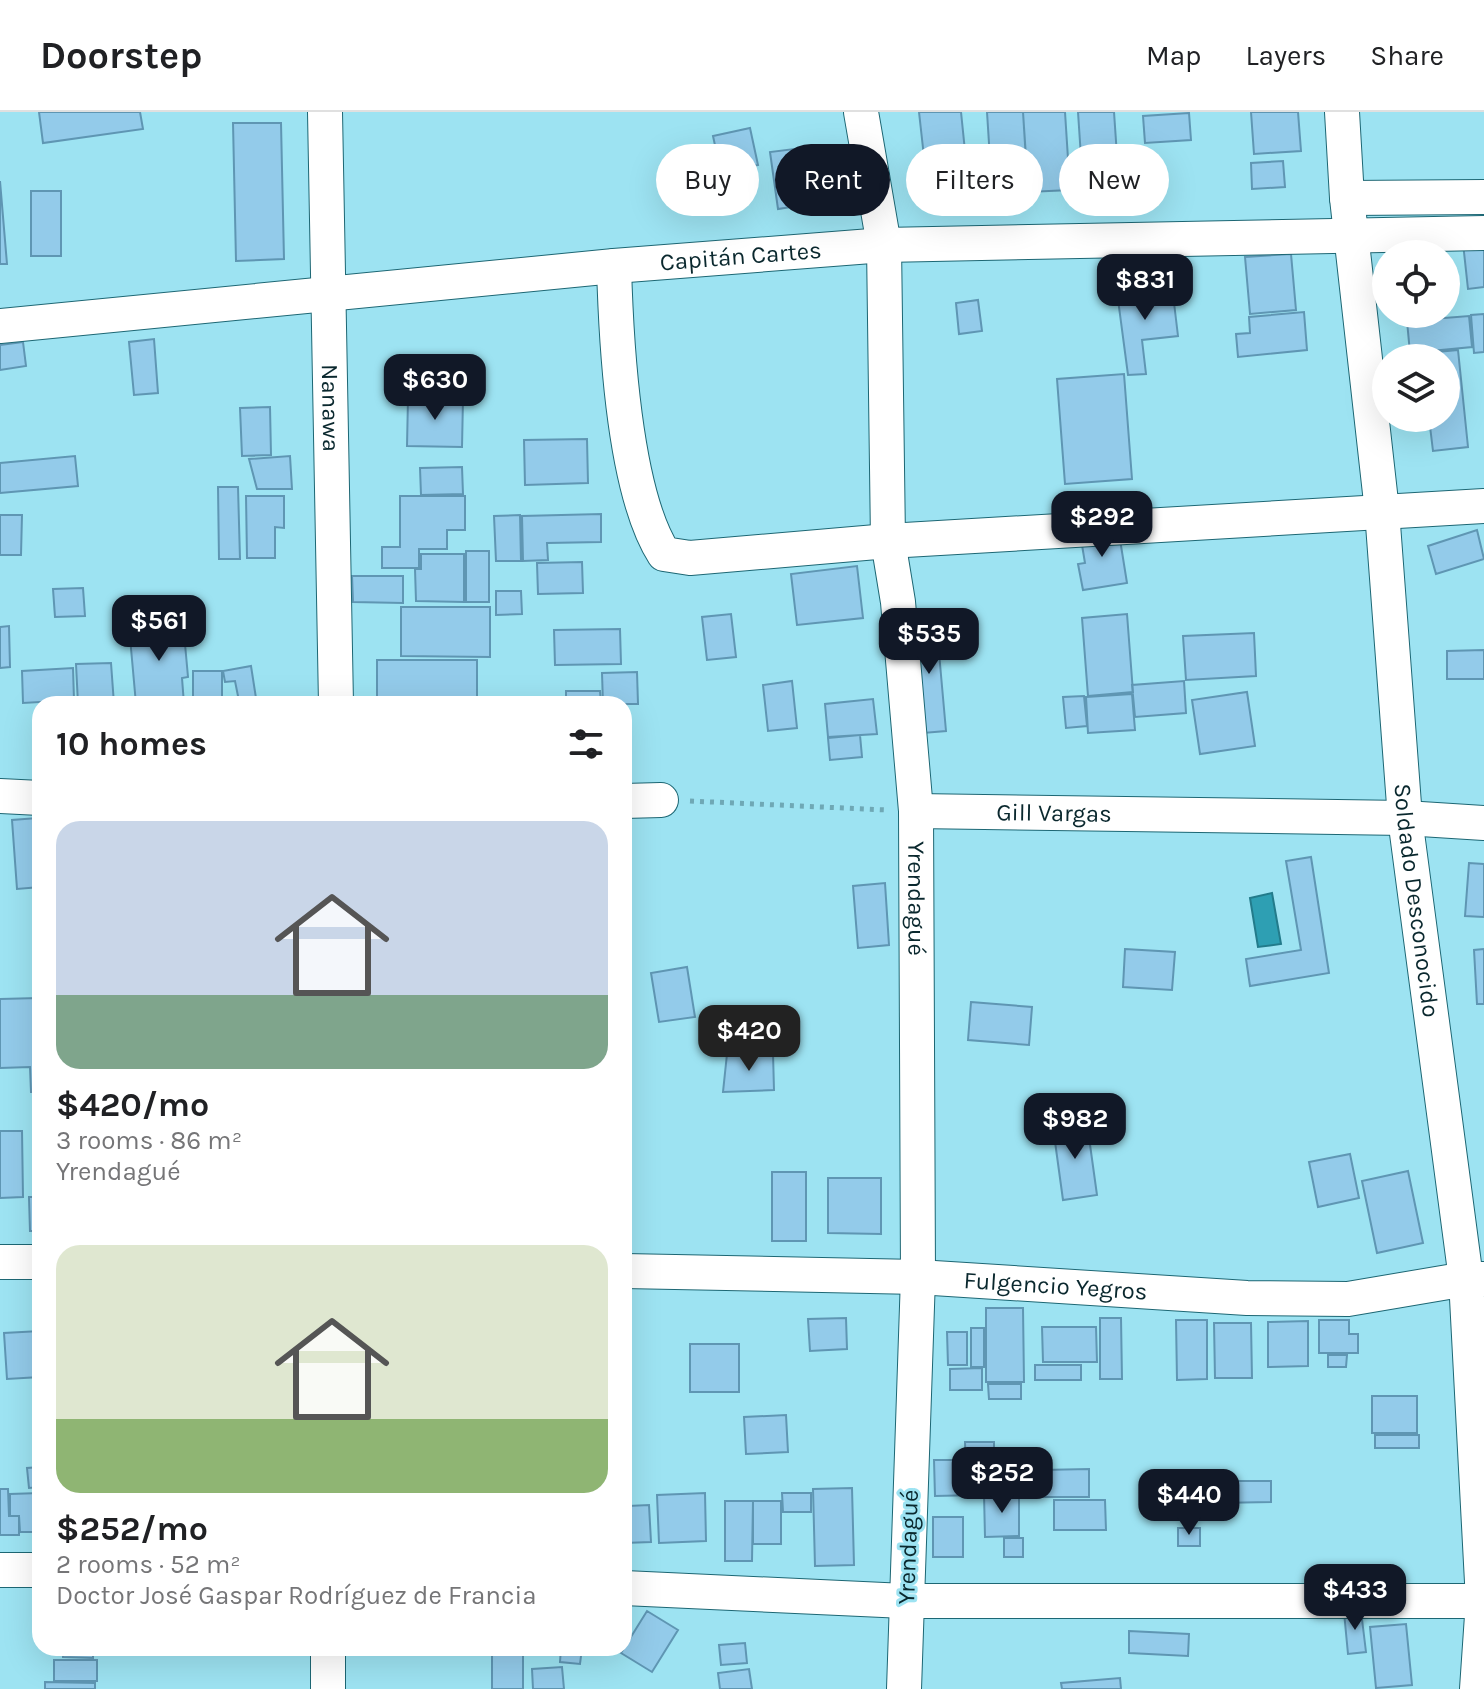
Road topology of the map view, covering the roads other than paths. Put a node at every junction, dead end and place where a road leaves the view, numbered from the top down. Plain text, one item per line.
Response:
1 (325, 112) edge
2 (861, 112) edge
3 (1342, 112) edge
4 (1484, 197) edge
5 (1347, 198) junction
6 (1484, 233) edge
7 (1352, 234) junction
8 (884, 245) junction
9 (614, 266) junction
10 (326, 297) junction
11 (0, 326) edge
12 (1484, 506) edge
13 (1382, 511) junction
14 (888, 541) junction
15 (336, 696) edge
16 (0, 796) edge
17 (32, 798) edge
18 (661, 800) road end
19 (632, 801) edge
20 (916, 811) junction
21 (1405, 818) junction
22 (1484, 823) edge
23 (0, 1262) edge
24 (32, 1262) edge
25 (632, 1271) edge
26 (918, 1277) junction
27 (1475, 1279) edge
28 (0, 1570) edge
29 (32, 1570) edge
30 (632, 1588) edge
31 (905, 1601) junction
32 (1484, 1601) edge
33 (328, 1656) edge
34 (328, 1689) edge
35 (904, 1689) edge
36 (1477, 1689) edge

1 - 10 street, Nanawa
2 - 8 street, Yrendagué
3 - 5 street, Soldado Desconocido
4 - 5 street
5 - 7 street, Soldado Desconocido
6 - 7 street, Capitán Cartes
7 - 8 street, Capitán Cartes
7 - 13 street, Soldado Desconocido
8 - 9 street, Capitán Cartes
8 - 14 street, Yrendagué
9 - 10 street, Capitán Cartes
9 - 14 street
10 - 11 street, Capitán Cartes
10 - 15 street, Nanawa
12 - 13 street
13 - 14 street
13 - 21 street, Soldado Desconocido
14 - 20 street, Yrendagué
16 - 17 street
18 - 19 street
20 - 21 street, Gill Vargas
20 - 26 street, Yrendagué
21 - 22 street, Gill Vargas
21 - 27 street, Soldado Desconocido
23 - 24 street
25 - 26 street, Fulgencio Yegros
26 - 27 street, Fulgencio Yegros
26 - 31 street, Yrendagué
27 - 32 street, Soldado Desconocido
28 - 29 street
30 - 31 street
31 - 32 street
31 - 35 street, Yrendagué
32 - 36 street, Soldado Desconocido
33 - 34 street

